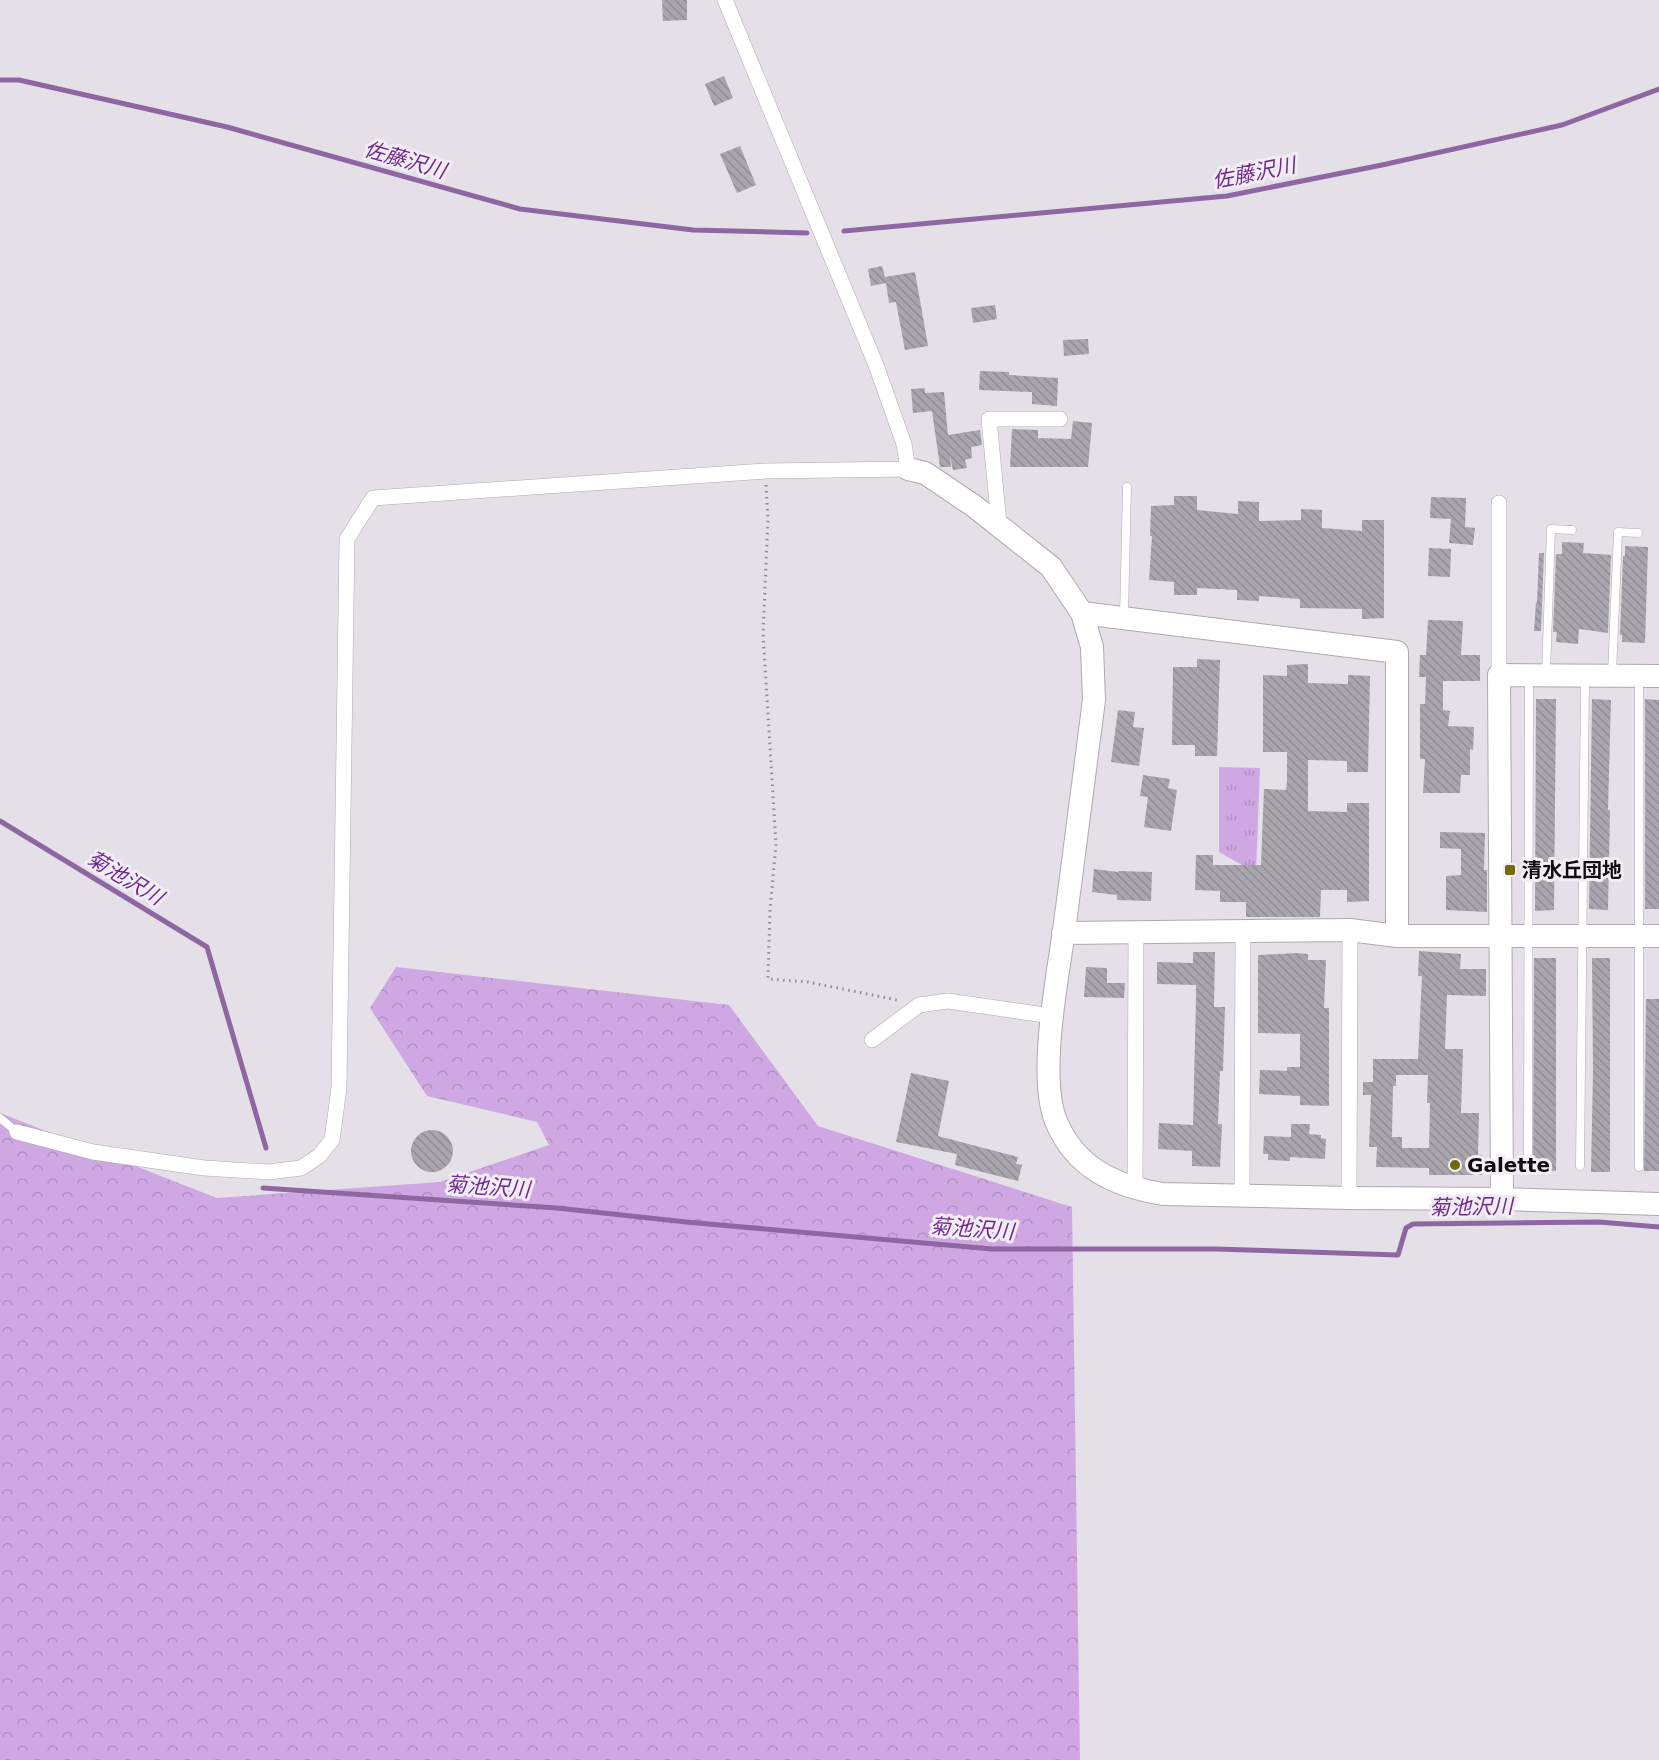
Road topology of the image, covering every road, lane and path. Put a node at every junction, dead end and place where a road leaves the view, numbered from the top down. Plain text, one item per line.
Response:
1 (725, 0) edge
2 (1060, 419) dead end
3 (908, 469) junction
4 (766, 471) junction
5 (1128, 487) dead end
6 (1499, 503) dead end
7 (999, 524) junction
8 (1572, 530) dead end
9 (1638, 533) dead end
10 (1082, 613) junction
11 (1124, 618) junction
12 (1499, 675) junction
13 (1537, 675) junction
14 (1585, 675) junction
15 (1612, 675) junction
16 (1649, 676) edge
17 (1350, 930) junction
18 (1136, 932) junction
19 (1243, 932) junction
20 (1063, 933) junction
21 (1397, 936) junction
22 (1500, 936) junction
23 (1582, 936) junction
24 (1649, 936) edge
25 (1528, 937) junction
26 (919, 1005) junction
27 (1052, 1016) junction
28 (872, 1040) dead end
29 (0, 1118) edge
30 (17, 1132) joint
31 (1528, 1164) dead end
32 (1580, 1166) dead end
33 (1639, 1167) dead end
34 (1136, 1189) junction
35 (1242, 1196) junction
36 (1348, 1198) junction
37 (1502, 1199) junction
38 (1659, 1204) edge

1 - 3 street
2 - 7 street
3 - 4 street
3 - 7 street
4 - 26 path
4 - 30 street
5 - 11 lane
6 - 12 street
7 - 10 street
8 - 13 lane
9 - 15 lane
10 - 11 street
10 - 20 street
11 - 21 street
12 - 13 street
12 - 22 street
13 - 14 street
13 - 25 lane
14 - 15 street
14 - 23 lane
15 - 16 street
16 - 24 lane
17 - 19 street
17 - 21 street
17 - 36 street
18 - 19 street
18 - 20 street
18 - 34 street
19 - 35 street
20 - 27 street
21 - 22 street
22 - 25 street
22 - 37 street
23 - 24 street
23 - 25 street
23 - 32 lane
24 - 33 lane
25 - 31 lane
26 - 27 street
26 - 28 street
27 - 34 street
29 - 30 lane
34 - 35 street
35 - 36 street
36 - 37 street
37 - 38 street

